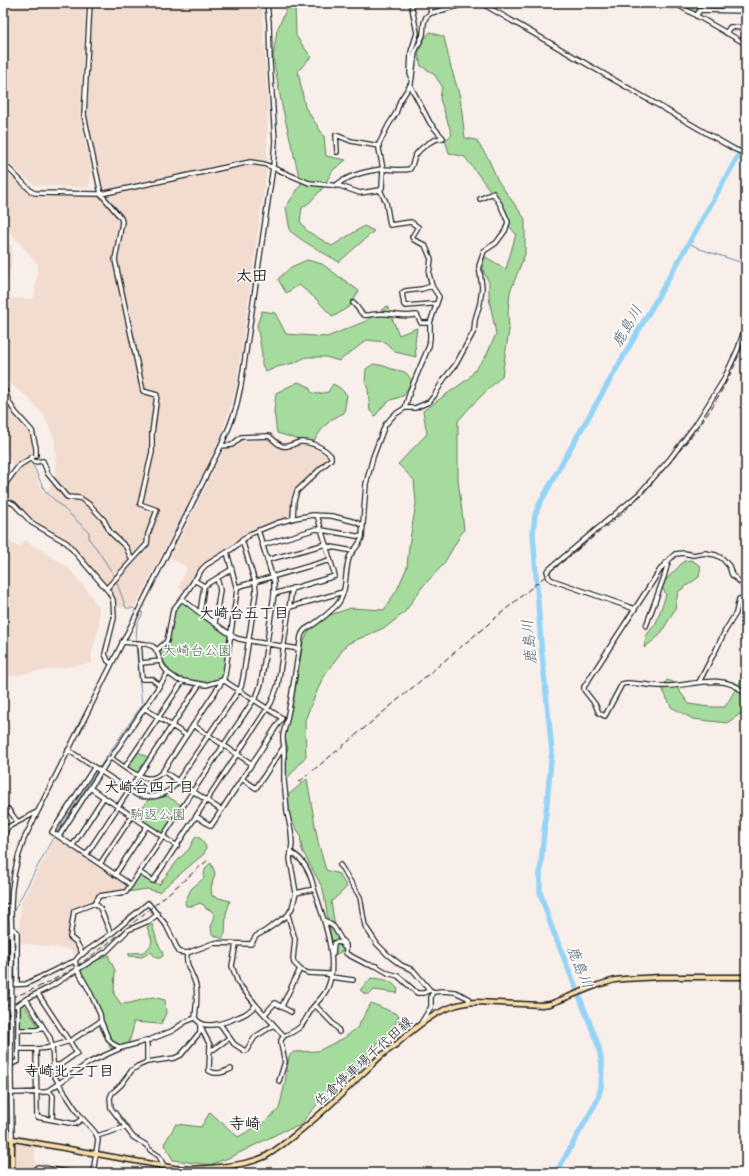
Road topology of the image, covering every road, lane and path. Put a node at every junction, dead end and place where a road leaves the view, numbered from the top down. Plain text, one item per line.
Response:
1 (90, 3) edge
2 (267, 3) edge
3 (411, 3) edge
4 (430, 3) edge
5 (469, 3) edge
6 (483, 3) edge
7 (676, 3) edge
8 (704, 3) edge
9 (704, 10) junction
10 (746, 11) edge
11 (431, 13) junction
12 (696, 16) junction
13 (746, 22) edge
14 (746, 28) edge
15 (726, 33) junction
16 (746, 44) edge
17 (412, 78) junction
18 (410, 85) junction
19 (379, 146) junction
20 (337, 152) dead end
21 (746, 154) edge
22 (3, 163) edge
23 (273, 167) junction
24 (383, 169) junction
25 (335, 186) junction
26 (380, 190) junction
27 (101, 194) junction
28 (480, 199) dead end
29 (432, 286) junction
30 (353, 303) dead end
31 (436, 304) junction
32 (430, 323) junction
33 (746, 325) edge
34 (3, 386) edge
35 (405, 408) junction
36 (221, 446) junction
37 (31, 457) junction
38 (3, 494) edge
39 (3, 499) edge
40 (317, 515) junction
41 (293, 518) junction
42 (363, 526) junction
43 (258, 530) junction
44 (322, 530) junction
45 (362, 537) junction
46 (242, 540) junction
47 (263, 545) junction
48 (326, 545) junction
49 (227, 552) junction
50 (353, 552) junction
51 (132, 560) junction
52 (267, 560) junction
53 (330, 560) junction
54 (668, 561) junction
55 (232, 569) junction
56 (272, 577) junction
57 (217, 578) junction
58 (194, 580) junction
59 (255, 582) junction
60 (746, 584) edge
61 (204, 586) junction
62 (237, 587) junction
63 (107, 588) junction
64 (292, 588) junction
65 (343, 592) junction
66 (274, 594) junction
67 (746, 598) edge
68 (182, 599) junction
69 (290, 607) junction
70 (635, 609) junction
71 (200, 613) junction
72 (216, 623) junction
73 (646, 626) dead end
74 (231, 635) junction
75 (249, 641) junction
76 (122, 642) junction
77 (139, 644) junction
78 (267, 644) junction
79 (284, 646) junction
80 (299, 649) junction
81 (156, 651) junction
82 (160, 661) junction
83 (111, 663) junction
84 (141, 663) junction
85 (168, 673) junction
86 (223, 680) junction
87 (183, 681) junction
88 (699, 682) junction
89 (199, 684) junction
90 (160, 685) junction
91 (239, 690) junction
92 (742, 691) dead end
93 (254, 700) junction
94 (144, 708) junction
95 (268, 709) junction
96 (159, 717) junction
97 (193, 725) junction
98 (172, 726) junction
99 (186, 735) junction
100 (208, 736) junction
101 (223, 745) junction
102 (284, 747) junction
103 (68, 750) junction
104 (237, 755) junction
105 (111, 758) junction
106 (252, 764) junction
107 (125, 767) junction
108 (94, 768) junction
109 (163, 771) junction
110 (100, 772) junction
111 (139, 776) junction
112 (242, 779) junction
113 (178, 781) junction
114 (90, 788) junction
115 (129, 791) junction
116 (193, 791) junction
117 (104, 797) junction
118 (207, 800) junction
119 (118, 807) junction
120 (8, 808) dead end
121 (222, 810) junction
122 (37, 812) junction
123 (132, 816) junction
124 (196, 816) junction
125 (17, 821) junction
126 (147, 826) junction
127 (59, 836) junction
128 (163, 836) junction
129 (3, 845) edge
130 (73, 845) junction
131 (177, 846) junction
132 (292, 853) junction
133 (86, 855) junction
134 (100, 864) junction
135 (340, 865) dead end
136 (139, 872) junction
137 (115, 874) junction
138 (130, 885) junction
139 (314, 889) junction
140 (296, 893) junction
141 (96, 903) junction
142 (3, 906) edge
143 (11, 906) junction
144 (158, 914) junction
145 (288, 915) junction
146 (324, 920) junction
147 (12, 928) junction
148 (12, 934) junction
149 (111, 934) junction
150 (236, 944) junction
151 (346, 952) junction
152 (187, 953) junction
153 (83, 954) junction
154 (75, 961) junction
155 (332, 962) junction
156 (300, 969) junction
157 (78, 970) junction
158 (331, 976) junction
159 (746, 977) edge
160 (353, 980) dead end
161 (18, 983) junction
162 (6, 985) junction
163 (432, 991) junction
164 (3, 993) edge
165 (38, 994) junction
166 (26, 999) junction
167 (469, 1002) junction
168 (18, 1005) junction
169 (256, 1005) junction
170 (315, 1005) junction
171 (282, 1006) junction
172 (5, 1007) edge
173 (291, 1012) dead end
174 (265, 1014) junction
175 (195, 1018) junction
176 (101, 1021) junction
177 (201, 1023) junction
178 (421, 1023) junction
179 (220, 1024) junction
180 (274, 1025) junction
181 (43, 1027) junction
182 (18, 1030) junction
183 (339, 1032) dead end
184 (284, 1036) junction
185 (229, 1038) junction
186 (146, 1040) junction
187 (70, 1041) junction
188 (52, 1047) junction
189 (121, 1048) junction
190 (18, 1049) junction
191 (36, 1049) junction
192 (210, 1050) junction
193 (147, 1062) junction
194 (12, 1064) junction
195 (54, 1065) junction
196 (231, 1069) dead end
197 (279, 1081) dead end
198 (58, 1084) junction
199 (49, 1091) junction
200 (12, 1093) junction
201 (36, 1093) junction
202 (82, 1118) junction
203 (52, 1120) junction
204 (126, 1127) junction
205 (97, 1136) junction
206 (3, 1137) edge
207 (12, 1138) junction
208 (96, 1154) junction
209 (164, 1166) junction
210 (12, 1173) edge
211 (36, 1173) edge
212 (74, 1173) edge
213 (93, 1173) edge

1 - 27 street
2 - 23 street
3 - 17 street
4 - 11 street
5 - 11 street
6 - 21 street
7 - 12 street
8 - 9 street
9 - 10 street
9 - 12 street
11 - 17 street
12 - 15 street
13 - 14 street
14 - 15 street
15 - 16 street
17 - 18 street
18 - 19 street
18 - 24 street
19 - 20 street
19 - 24 street
22 - 27 street
23 - 25 street
23 - 27 street
23 - 36 street
24 - 25 street
24 - 26 street
25 - 26 street
26 - 29 street
27 - 51 street
28 - 35 street
29 - 31 street
29 - 31 street
30 - 32 street
31 - 32 street
32 - 35 street
33 - 70 street
34 - 37 street
35 - 42 street
36 - 41 street
36 - 76 street
37 - 38 street
37 - 51 street
39 - 63 street
40 - 41 street
40 - 42 street
40 - 44 street
41 - 43 street
42 - 45 street
43 - 46 street
43 - 47 street
44 - 45 street
44 - 47 street
44 - 48 street
45 - 50 street
46 - 49 street
46 - 59 street
47 - 52 street
48 - 50 street
48 - 52 street
48 - 53 street
49 - 55 street
49 - 58 street
50 - 65 street
51 - 63 street
52 - 56 street
53 - 56 street
53 - 64 street
54 - 60 street
54 - 70 street
54 - 73 street
55 - 57 street
55 - 62 street
56 - 59 street
56 - 66 street
57 - 61 street
57 - 72 street
58 - 61 street
58 - 68 street
59 - 62 street
59 - 75 street
61 - 71 street
62 - 74 street
63 - 83 street
64 - 66 street
64 - 69 street
65 - 69 street
65 - 80 street
66 - 78 street
67 - 88 street
68 - 71 street
68 - 81 street
69 - 79 street
70 - 88 street
71 - 72 street
72 - 74 street
74 - 75 street
74 - 86 street
75 - 78 street
75 - 91 street
76 - 77 street
76 - 83 street
77 - 81 street
77 - 84 street
78 - 79 street
78 - 93 street
79 - 80 street
79 - 95 street
80 - 102 street
81 - 82 street
82 - 84 street
82 - 85 street
83 - 103 street
84 - 90 street
85 - 87 street
85 - 90 street
86 - 89 street
86 - 91 street
86 - 97 street
87 - 89 street
87 - 96 street
88 - 92 street
89 - 98 street
90 - 94 street
91 - 93 street
91 - 100 street
93 - 95 street
93 - 101 street
94 - 96 street
94 - 105 street
95 - 104 street
95 - 106 street
96 - 98 street
96 - 107 street
97 - 99 street
97 - 100 street
98 - 99 street
98 - 111 street
99 - 109 street
100 - 101 street
100 - 113 street
101 - 104 street
101 - 116 street
102 - 112 street
102 - 132 street
103 - 108 street
103 - 122 street
104 - 106 street
104 - 118 street
105 - 107 street
105 - 110 street
106 - 112 street
107 - 111 street
108 - 110 street
108 - 127 street
109 - 111 street
109 - 113 street
110 - 114 street
110 - 115 street
111 - 115 street
112 - 121 street
113 - 115 street
113 - 116 street
114 - 117 street
114 - 127 street
115 - 119 street
116 - 118 street
116 - 128 street
117 - 119 street
117 - 130 street
118 - 121 street
118 - 124 street
119 - 123 street
119 - 133 street
120 - 125 street
121 - 124 street
122 - 125 street
122 - 143 street
123 - 126 street
123 - 134 street
124 - 131 street
125 - 129 street
126 - 128 street
126 - 137 street
127 - 130 street
128 - 131 street
128 - 136 street
130 - 133 street
131 - 136 street
132 - 139 street
132 - 140 street
133 - 134 street
134 - 137 street
135 - 163 street
136 - 138 street
137 - 138 street
138 - 141 street
139 - 140 street
139 - 146 street
140 - 145 street
141 - 149 street
141 - 153 street
142 - 143 street
143 - 147 street
144 - 149 street
144 - 152 street
144 - 157 street
145 - 150 street
145 - 156 street
146 - 151 street
146 - 155 street
147 - 148 street
147 - 161 street
148 - 162 street
148 - 194 street, bridge
149 - 153 street
150 - 152 street
150 - 169 street
151 - 155 street
151 - 163 street
152 - 175 street
153 - 154 street
154 - 157 street
154 - 161 street
155 - 158 street
156 - 158 street
156 - 171 street
157 - 165 street
157 - 176 street
158 - 160 street
158 - 170 street
159 - 167 main road, 佐倉停車場千代田線
161 - 162 street
162 - 164 street
163 - 167 street
163 - 178 street
165 - 166 street
165 - 187 street
166 - 168 street
166 - 181 street
167 - 178 main road, 佐倉停車場千代田線
168 - 172 street
168 - 182 street
169 - 174 street
169 - 179 street
170 - 183 street
170 - 184 street
171 - 173 street
171 - 174 street
172 - 194 street
174 - 180 street
175 - 177 street
175 - 186 street
176 - 187 street
176 - 189 street
177 - 179 street
177 - 192 street
177 - 193 street
178 - 209 main road, 佐倉停車場千代田線
179 - 185 street
180 - 184 street
180 - 185 street
181 - 182 street
181 - 188 street
182 - 190 street
184 - 197 street
185 - 192 street
186 - 189 street
186 - 193 street
187 - 188 street
187 - 195 street
188 - 191 street
188 - 195 street
189 - 198 street
190 - 191 street
190 - 194 street
191 - 201 street
192 - 196 street
193 - 204 street
194 - 200 street, bridge
195 - 198 street
198 - 199 street
198 - 202 street
199 - 201 street
199 - 203 street
200 - 201 street
200 - 207 street
201 - 203 street
202 - 203 street
202 - 205 street
204 - 205 street
204 - 209 street
205 - 208 street
206 - 207 main road, 佐倉停車場千代田線
207 - 208 main road, 佐倉停車場千代田線
207 - 210 main road
208 - 209 main road, 佐倉停車場千代田線
208 - 213 street
211 - 212 street

